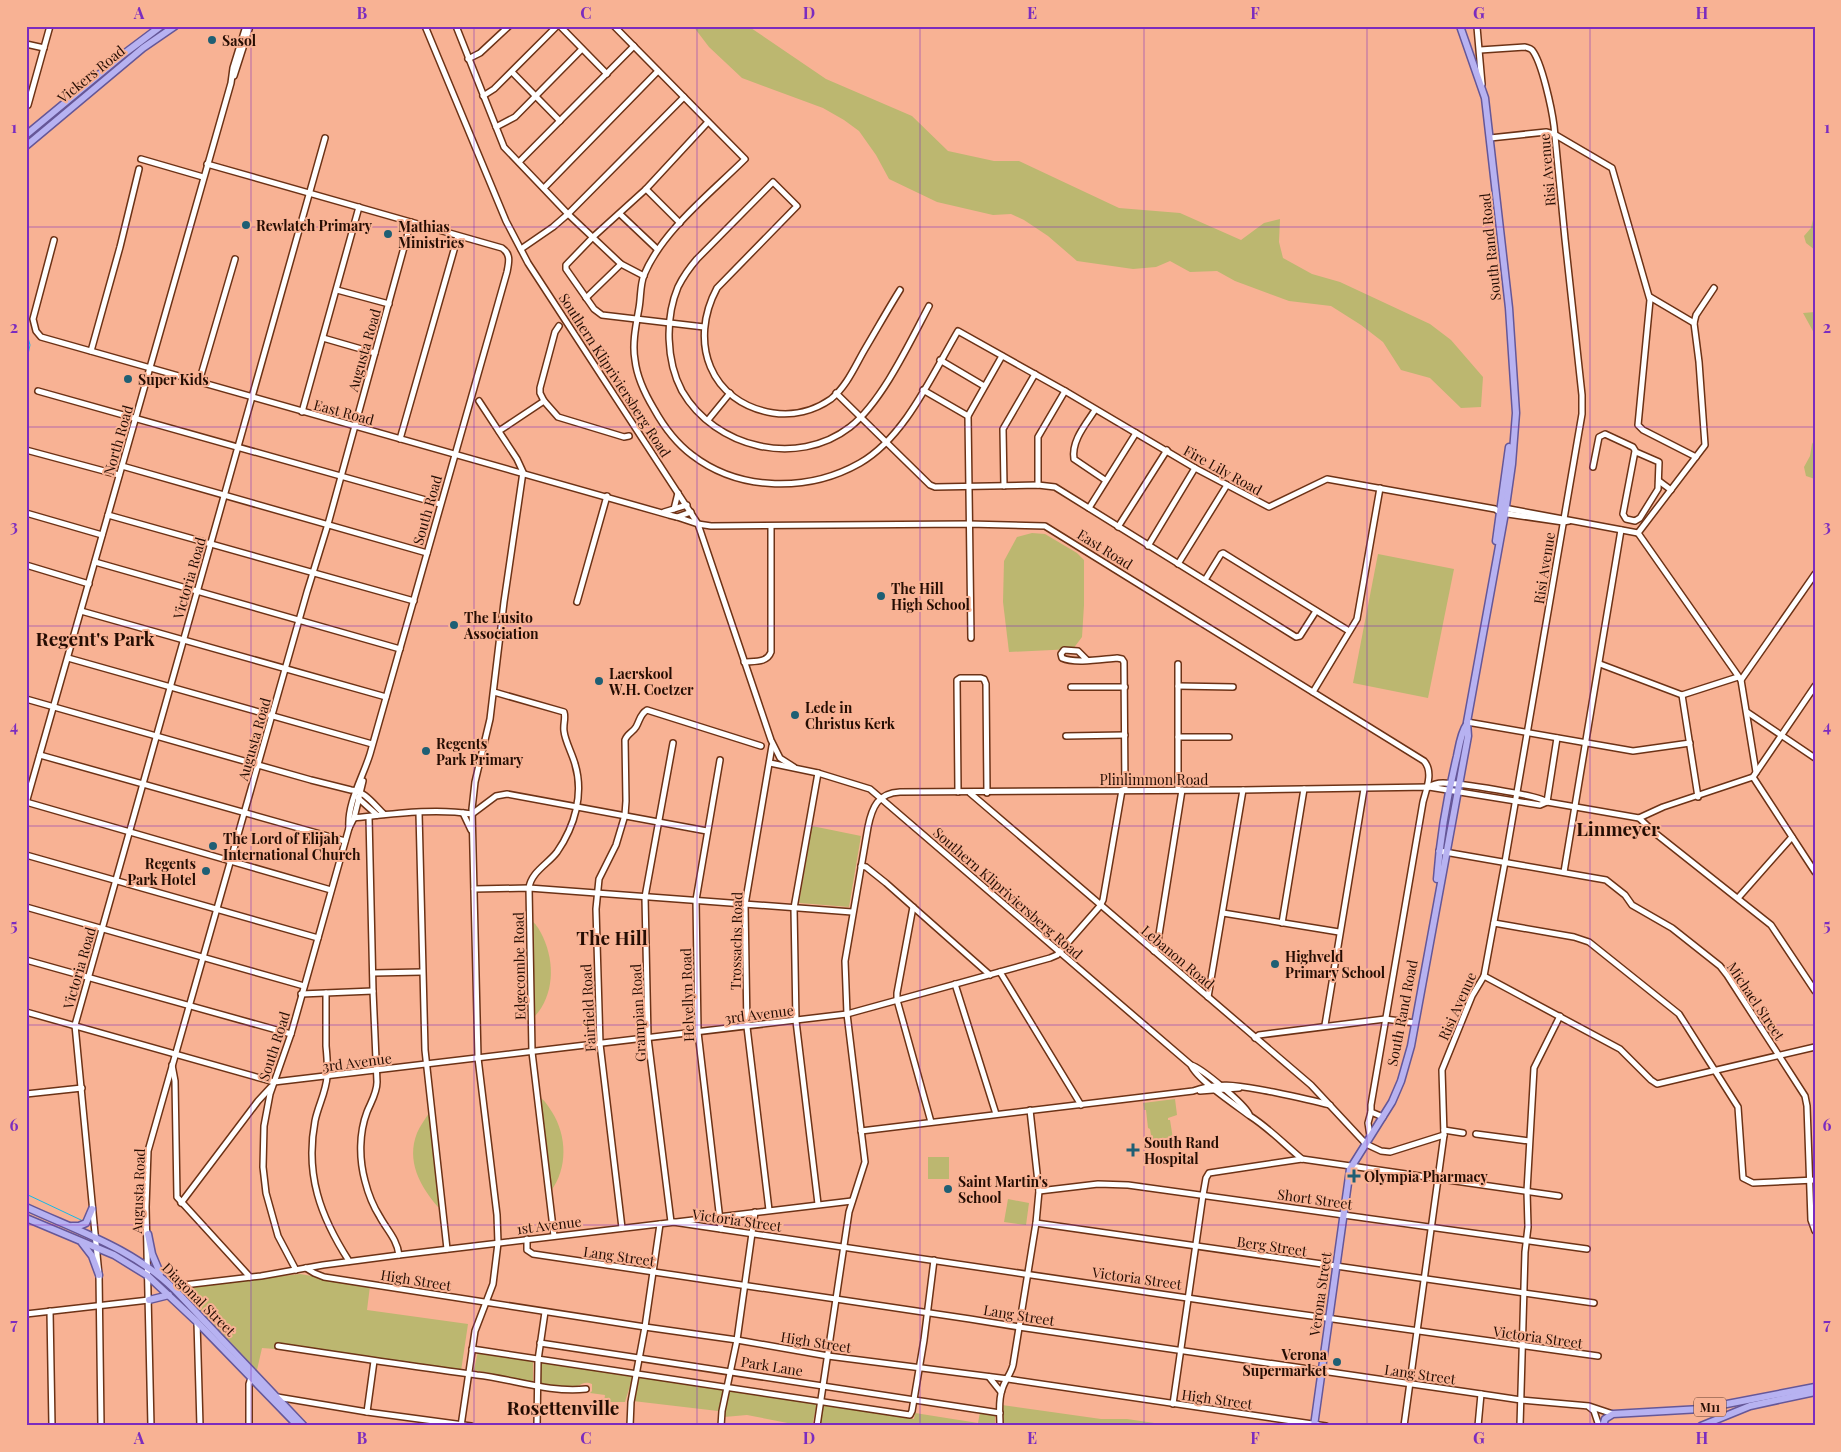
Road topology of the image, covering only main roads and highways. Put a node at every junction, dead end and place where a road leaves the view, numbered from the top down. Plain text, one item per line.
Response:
1 (160, 26) edge
2 (175, 26) edge
3 (1460, 26) edge
4 (26, 135) edge
5 (26, 146) edge
6 (1467, 723) junction
7 (1443, 851) junction
8 (1351, 1166) joint
9 (26, 1207) edge
10 (92, 1209) road end
11 (26, 1218) edge
12 (68, 1226) junction
13 (148, 1234) road end
14 (78, 1240) junction
15 (99, 1274) road end
16 (162, 1277) junction
17 (169, 1295) junction
18 (149, 1300) road end
19 (251, 1375) junction
20 (1815, 1387) edge
21 (1815, 1392) edge
22 (1602, 1423) edge
23 (1314, 1425) edge
24 (298, 1426) edge
25 (304, 1426) edge
26 (1701, 1426) edge

1 - 4 main road, Vickers Road
2 - 5 main road, Vickers Road
3 - 6 main road, South Rand Road
6 - 7 main road, South Rand Road
6 - 7 main road, South Rand Road
7 - 8 main road, South Rand Road
8 - 23 main road, Verona Street
9 - 12 main road, Diagonal Street
10 - 12 main road
11 - 14 main road, Diagonal Street
12 - 16 main road, Diagonal Street
13 - 16 main road
14 - 15 main road
14 - 17 main road, Diagonal Street
16 - 19 main road, Diagonal Street
17 - 18 main road
17 - 19 main road, Diagonal Street
19 - 24 main road, Diagonal Street
19 - 25 main road, Diagonal Street
20 - 22 main road, M11
21 - 26 main road, M11

